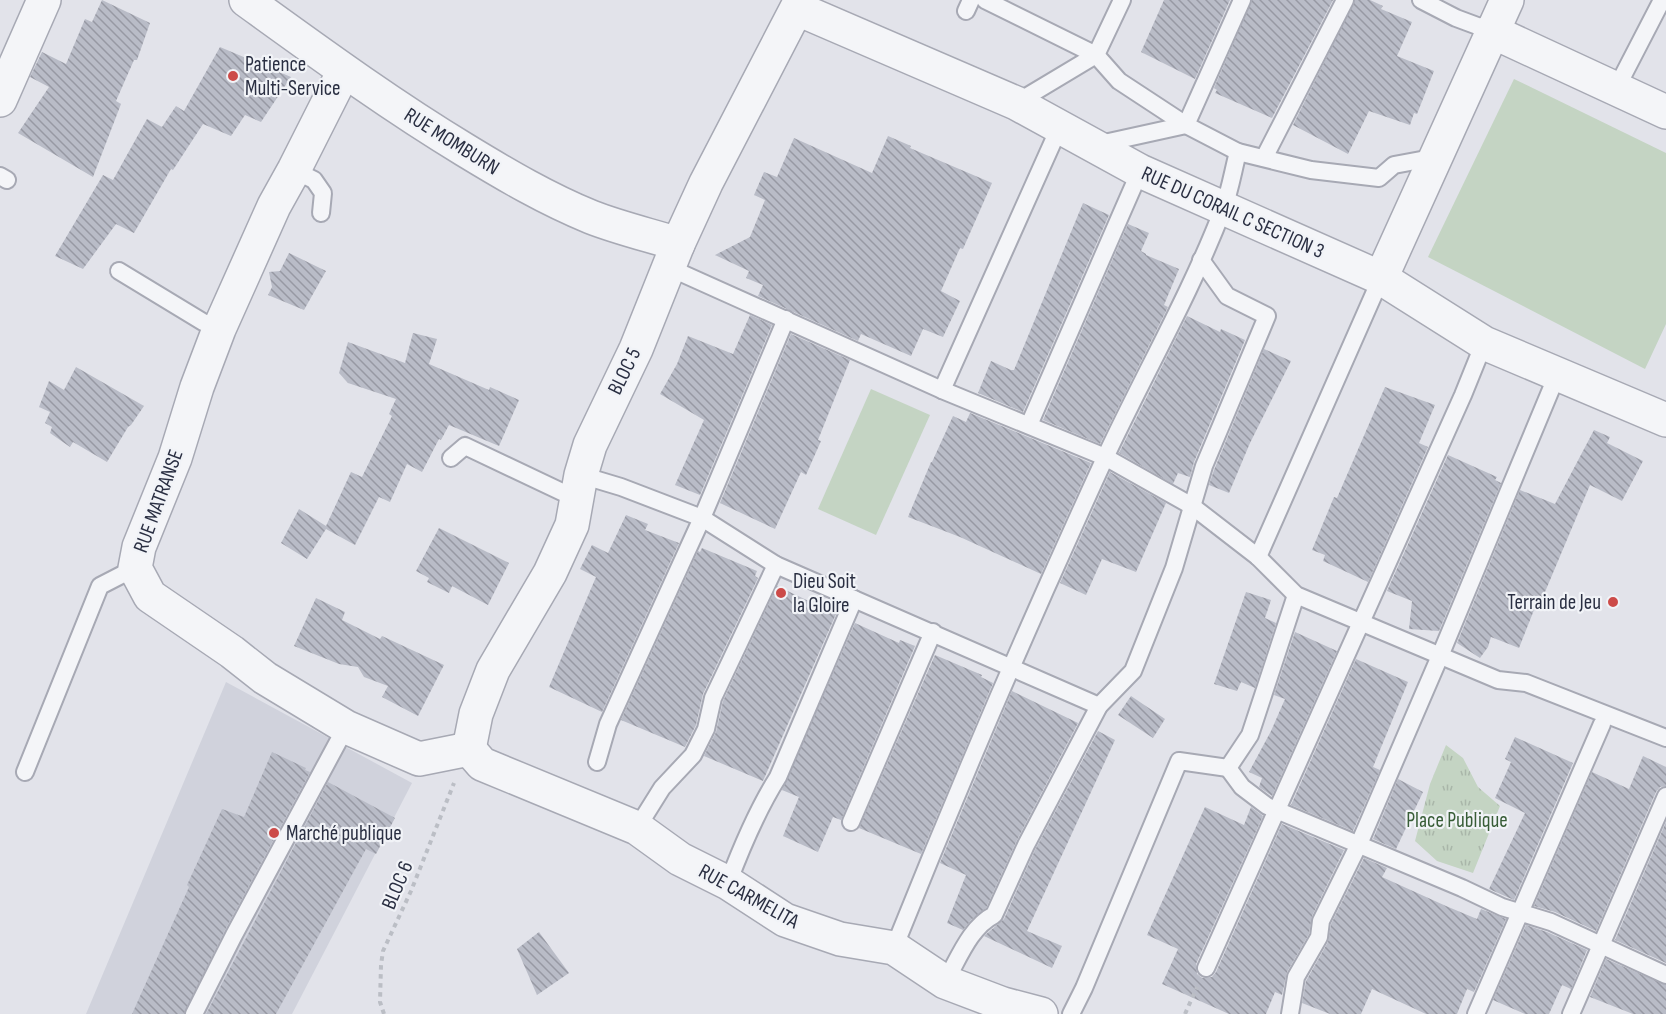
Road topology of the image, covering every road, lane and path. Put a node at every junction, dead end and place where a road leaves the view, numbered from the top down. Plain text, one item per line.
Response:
1 (44, 0) edge
2 (985, 0) edge
3 (1122, 0) edge
4 (1242, 0) edge
5 (1345, 0) edge
6 (1421, 0) edge
7 (1507, 0) edge
8 (1662, 0) edge
9 (258, 4) edge
10 (800, 4) edge
11 (1491, 31) junction
12 (1096, 55) junction
13 (344, 71) junction
14 (1616, 89) junction
15 (0, 100) edge
16 (1016, 103) junction
17 (1666, 112) edge
18 (1186, 125) junction
19 (1060, 126) junction
20 (1093, 145) junction
21 (1238, 152) junction
22 (1437, 157) junction
23 (1264, 158) junction
24 (294, 170) junction
25 (1140, 171) junction
26 (1224, 207) junction
27 (321, 213) dead end
28 (674, 256) junction
29 (1201, 260) junction
30 (119, 271) dead end
31 (1381, 278) junction
32 (786, 320) junction
33 (219, 329) junction
34 (1484, 343) junction
35 (1557, 375) junction
36 (942, 390) junction
37 (1666, 420) edge
38 (1029, 425) junction
39 (1105, 457) junction
40 (451, 458) dead end
41 (579, 484) junction
42 (1192, 506) junction
43 (702, 518) junction
44 (1258, 557) junction
45 (776, 565) junction
46 (135, 568) junction
47 (1296, 595) junction
48 (854, 599) junction
49 (1359, 623) junction
50 (933, 632) junction
51 (1440, 656) junction
52 (1010, 668) junction
53 (1099, 706) junction
54 (1602, 724) dead end
55 (346, 727) junction
56 (1666, 738) edge
57 (469, 749) junction
58 (597, 762) dead end
59 (1228, 768) junction
60 (25, 772) dead end
61 (1666, 796) edge
62 (1277, 809) junction
63 (851, 822) dead end
64 (637, 828) junction
65 (1359, 844) junction
66 (728, 883) junction
67 (1521, 914) junction
68 (1600, 946) junction
69 (894, 948) junction
70 (1206, 968) dead end
71 (1666, 975) edge
72 (945, 982) junction
73 (194, 1014) edge
74 (384, 1014) edge
75 (1041, 1014) edge
76 (1071, 1014) edge
77 (1290, 1014) edge
78 (1476, 1014) edge
79 (1571, 1014) edge

1 - 15 street
2 - 12 lane
3 - 12 lane
4 - 18 lane
5 - 23 lane
6 - 11 lane
7 - 11 street
8 - 14 lane
9 - 13 street, RUE MOMBURN
10 - 16 street, RUE DU CORAIL C SECTION 3
10 - 28 street, BLOC 5
11 - 14 street
11 - 22 street
12 - 16 lane
12 - 18 lane
13 - 24 street, RUE MATRANSE
13 - 28 street, RUE MOMBURN
14 - 17 street
16 - 19 street, RUE DU CORAIL C SECTION 3
18 - 20 lane
18 - 21 lane
19 - 20 street, RUE DU CORAIL C SECTION 3
19 - 36 lane
20 - 25 street, RUE DU CORAIL C SECTION 3
21 - 23 lane
21 - 26 lane
22 - 23 lane
22 - 31 street
24 - 27 lane
24 - 33 street, RUE MATRANSE
25 - 26 street, RUE DU CORAIL C SECTION 3
25 - 38 lane
26 - 29 lane
26 - 31 street, RUE DU CORAIL C SECTION 3
28 - 32 lane
28 - 41 street, BLOC 5
29 - 39 lane
29 - 42 lane
30 - 33 lane
31 - 34 street, RUE DU CORAIL C SECTION 3
31 - 44 lane
32 - 36 lane
32 - 43 lane
33 - 46 street, RUE MATRANSE
34 - 35 street, RUE DU CORAIL C SECTION 3
34 - 49 lane
35 - 37 street, RUE DU CORAIL C SECTION 3
35 - 51 lane
36 - 38 lane
38 - 39 lane
39 - 42 lane
39 - 52 lane
40 - 41 lane
41 - 43 lane
41 - 57 street, BLOC 5
42 - 44 lane
42 - 53 lane
43 - 45 lane
43 - 58 lane
44 - 47 lane
45 - 48 lane
45 - 64 lane
46 - 55 street, RUE MATRANSE
46 - 60 lane
47 - 49 lane
47 - 59 lane
48 - 50 lane
48 - 66 lane
49 - 51 lane
49 - 62 lane
50 - 52 lane
50 - 63 lane
51 - 56 lane
51 - 65 lane
52 - 53 lane
52 - 69 lane
53 - 72 lane
54 - 67 lane
55 - 57 street, RUE MATRANSE
55 - 73 lane
57 - 64 street, RUE CARMELITA
57 - 74 path, BLOC 6
59 - 62 lane
59 - 76 lane
61 - 68 lane
62 - 65 lane
62 - 70 lane
64 - 66 street, RUE CARMELITA
65 - 67 lane
65 - 77 lane
66 - 69 street, RUE CARMELITA
67 - 68 lane
67 - 78 lane
68 - 71 lane
68 - 79 lane
69 - 72 street, RUE CARMELITA
72 - 75 street, RUE CARMELITA

